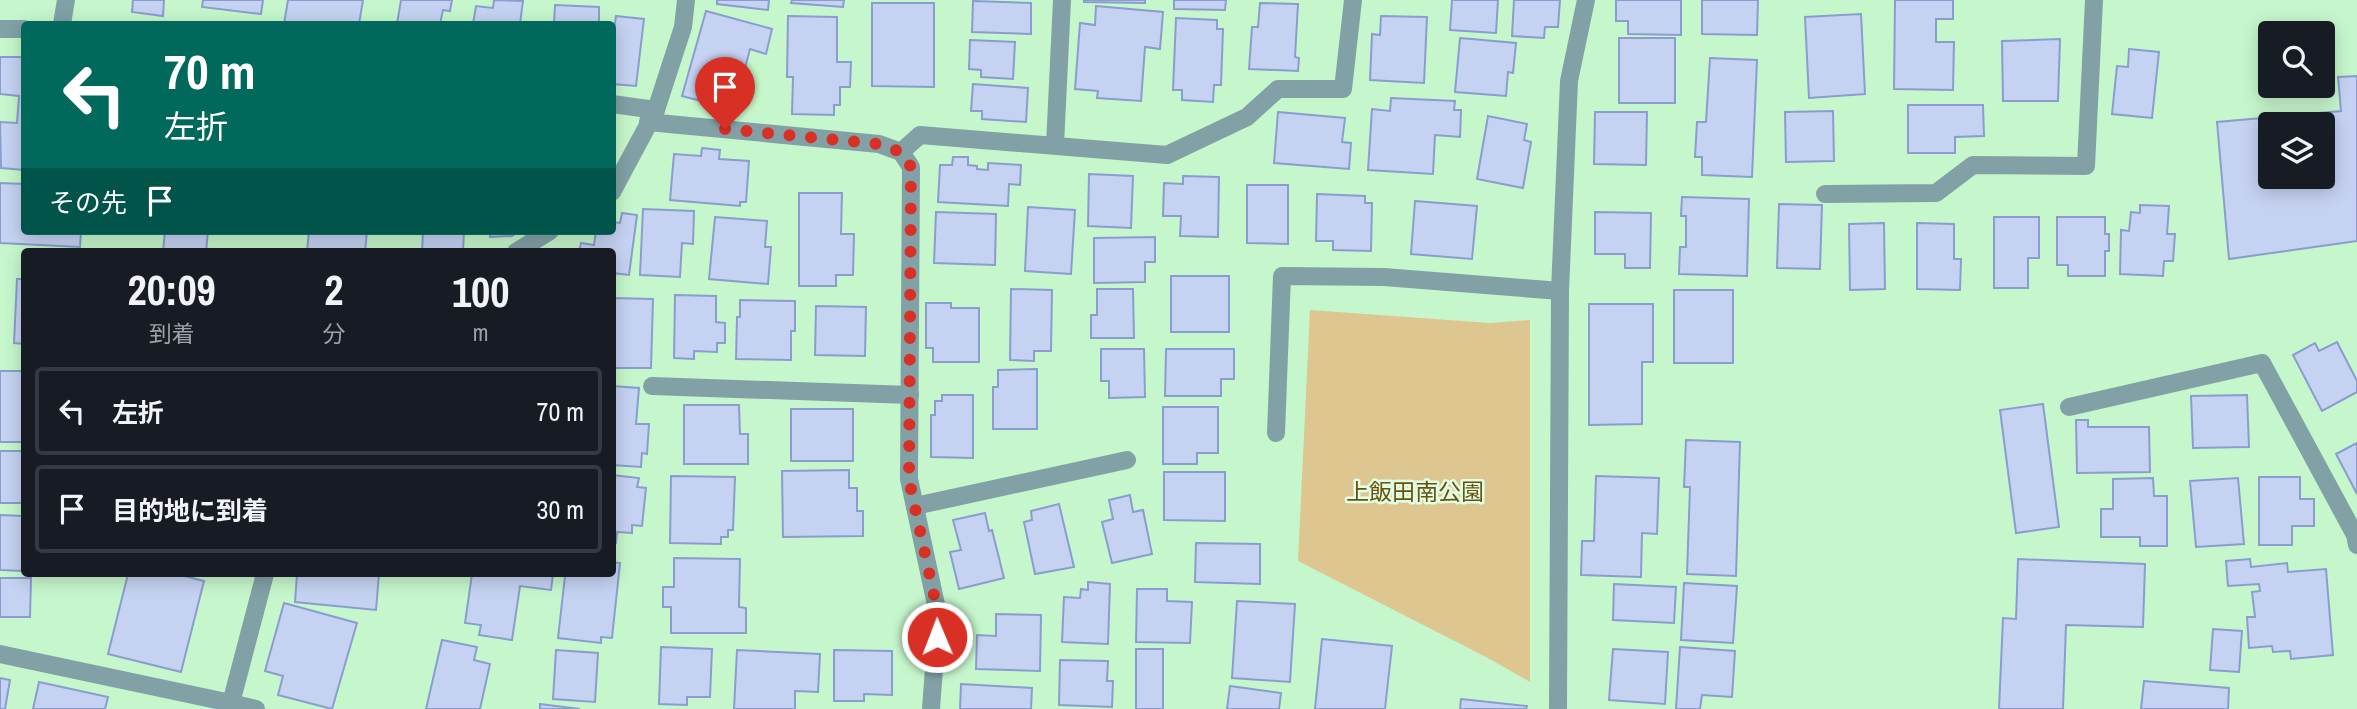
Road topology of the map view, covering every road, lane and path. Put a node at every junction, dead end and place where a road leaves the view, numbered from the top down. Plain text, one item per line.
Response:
1 (66, 0) edge
2 (686, 0) edge
3 (1062, 0) edge
4 (1353, 0) edge
5 (1586, 0) edge
6 (2094, 0) edge
7 (62, 21) edge
8 (0, 29) edge
9 (21, 29) edge
10 (616, 105) edge
11 (652, 116) junction
12 (1055, 145) junction
13 (901, 152) junction
14 (616, 184) edge
15 (1825, 194) dead end
16 (544, 235) edge
17 (522, 248) edge
18 (1560, 291) junction
19 (652, 386) dead end
20 (910, 395) junction
21 (2069, 407) dead end
22 (1276, 433) dead end
23 (1127, 460) dead end
24 (915, 506) junction
25 (2357, 545) edge
26 (264, 577) edge
27 (0, 654) edge
28 (173, 692) junction
29 (231, 703) junction
30 (166, 709) edge
31 (256, 709) edge
32 (931, 709) edge
33 (1558, 709) edge

1 - 7 street
2 - 11 street
3 - 12 street
4 - 12 street
5 - 18 street
6 - 15 street
8 - 9 street
10 - 11 street
11 - 13 street
11 - 14 street
12 - 13 street
13 - 20 street
16 - 17 street
18 - 22 street
18 - 33 street
19 - 20 street
20 - 24 street
21 - 25 street
23 - 24 street
24 - 32 street
26 - 29 street
27 - 28 street
28 - 29 street
28 - 30 street
29 - 31 street

